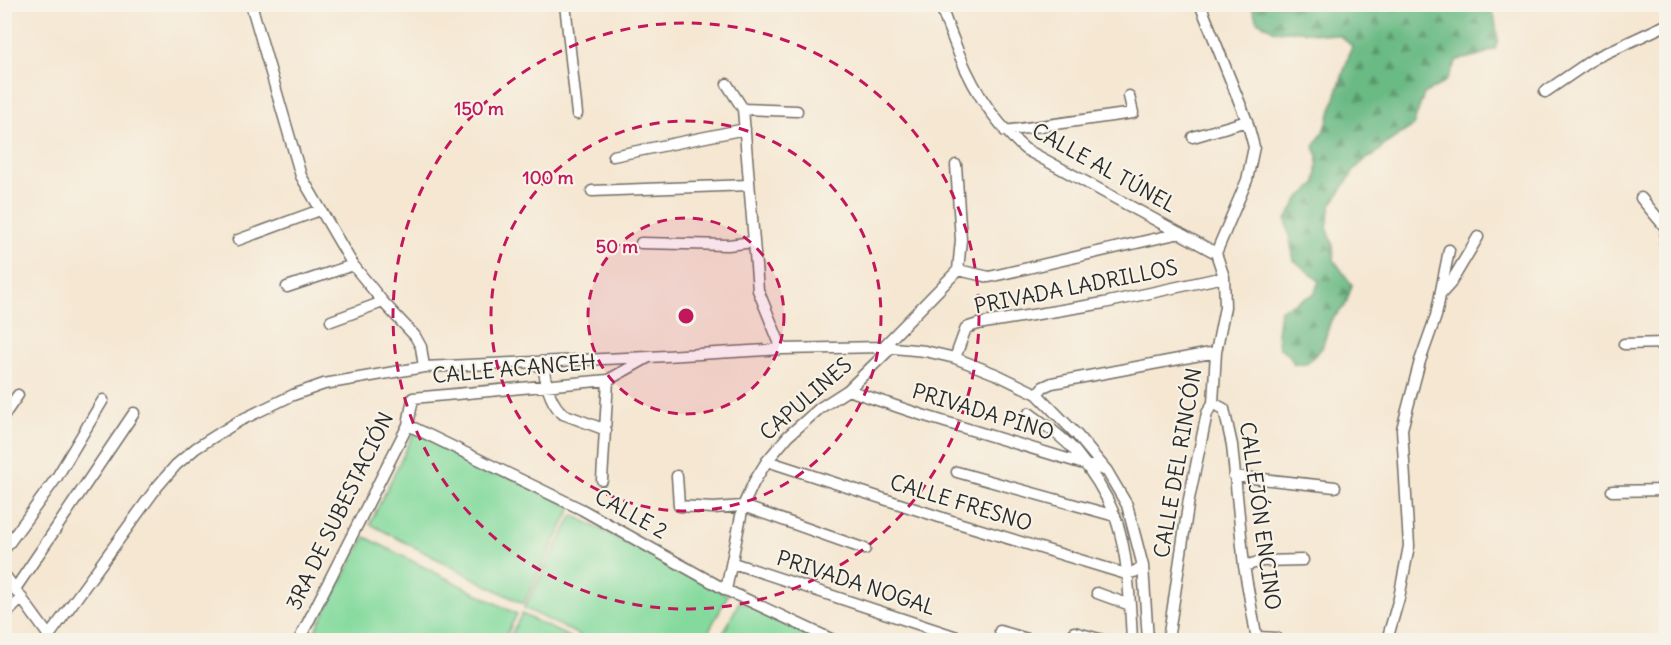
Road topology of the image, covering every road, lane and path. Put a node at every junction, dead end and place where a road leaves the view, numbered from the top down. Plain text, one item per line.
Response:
1 (251, 4) edge
2 (565, 4) edge
3 (942, 4) edge
4 (1200, 4) edge
5 (1666, 25) edge
6 (727, 84) dead end
7 (1545, 92) dead end
8 (1130, 96) dead end
9 (742, 108) junction
10 (797, 111) dead end
11 (577, 114) dead end
12 (1247, 121) junction
13 (745, 129) junction
14 (1005, 131) junction
15 (1193, 137) dead end
16 (613, 156) dead end
17 (956, 165) dead end
18 (749, 185) junction
19 (592, 191) dead end
20 (1641, 198) dead end
21 (320, 210) junction
22 (1666, 230) edge
23 (1180, 233) junction
24 (1478, 237) dead end
25 (238, 240) dead end
26 (753, 242) junction
27 (641, 243) dead end
28 (1666, 245) edge
29 (1449, 250) dead end
30 (1216, 253) junction
31 (353, 265) junction
32 (958, 270) junction
33 (1224, 277) junction
34 (286, 287) dead end
35 (1439, 296) junction
36 (383, 302) junction
37 (331, 321) dead end
38 (1666, 343) edge
39 (1624, 344) dead end
40 (888, 347) junction
41 (782, 349) junction
42 (1216, 352) junction
43 (649, 357) junction
44 (955, 358) junction
45 (533, 362) junction
46 (424, 367) junction
47 (608, 380) junction
48 (546, 386) junction
49 (848, 390) junction
50 (1037, 394) junction
51 (18, 395) dead end
52 (413, 398) joint
53 (103, 400) dead end
54 (1213, 403) junction
55 (134, 413) dead end
56 (1029, 413) dead end
57 (4, 415) edge
58 (408, 425) junction
59 (606, 430) junction
60 (767, 461) junction
61 (1084, 463) junction
62 (1107, 471) junction
63 (957, 472) dead end
64 (677, 476) dead end
65 (1234, 477) junction
66 (602, 480) dead end
67 (1335, 487) dead end
68 (1666, 490) edge
69 (1612, 491) dead end
70 (743, 506) junction
71 (1115, 516) junction
72 (865, 549) dead end
73 (4, 550) edge
74 (1303, 560) dead end
75 (733, 562) junction
76 (1143, 566) junction
77 (1244, 566) junction
78 (4, 574) edge
79 (1126, 574) junction
80 (15, 589) junction
81 (726, 590) junction
82 (1097, 593) dead end
83 (22, 598) junction
84 (1130, 605) junction
85 (4, 616) edge
86 (1000, 631) dead end
87 (1074, 632) dead end
88 (47, 638) edge
89 (1276, 638) dead end
90 (1258, 639) edge
91 (298, 640) edge
92 (833, 640) edge
93 (966, 640) edge
94 (1031, 640) edge
95 (1103, 640) edge
96 (1132, 640) edge
97 (1148, 640) edge
98 (1164, 640) edge
99 (1387, 640) edge

1 - 21 street
2 - 11 street
3 - 14 street, CALLE AL TÚNEL
4 - 12 street
5 - 7 street
6 - 9 street
8 - 14 street
9 - 10 street
9 - 13 street
12 - 15 street
12 - 30 street
13 - 16 street
13 - 18 street
14 - 23 street, CALLE AL TÚNEL
17 - 32 street
18 - 19 street
18 - 26 street
20 - 22 street
21 - 25 street
21 - 31 street
22 - 28 street
23 - 30 street, CALLE AL TÚNEL
23 - 32 street
24 - 35 street
26 - 27 street
26 - 41 street
29 - 35 street
30 - 33 street, CALLE DEL RINCÓN
31 - 34 street
31 - 36 street
32 - 40 street, CAPULINES
33 - 42 street, CALLE DEL RINCÓN
33 - 44 street, PRIVADA LADRILLOS
35 - 99 street
36 - 37 street
36 - 46 street
38 - 39 street
40 - 41 street
40 - 44 street
40 - 49 street, CAPULINES
41 - 43 street
42 - 50 street
42 - 54 street, CALLE DEL RINCÓN
43 - 45 street
43 - 47 street, CALLE ACANCEH
44 - 50 street
45 - 46 street
45 - 48 street
46 - 88 street
47 - 48 street, CALLE ACANCEH
47 - 59 street
48 - 52 street, CALLE ACANCEH
48 - 59 street
49 - 60 street, CAPULINES
49 - 61 street, PRIVADA PINO
50 - 62 street
51 - 57 street
52 - 58 street, 3RA DE SUBESTACIÓN
53 - 73 street
54 - 65 street, CALLEJÓN ENCINO
54 - 98 street, CALLE DEL RINCÓN
55 - 80 street
56 - 61 street
58 - 81 street, CALLE 2
58 - 91 street, 3RA DE SUBESTACIÓN
59 - 66 street
60 - 70 street, CAPULINES
60 - 79 street, CALLE FRESNO
61 - 62 street, PRIVADA PINO
61 - 71 street
62 - 76 street
63 - 71 street
64 - 70 street
65 - 67 street
65 - 77 street, CALLEJÓN ENCINO
68 - 69 street
70 - 72 street
70 - 75 street, CAPULINES
71 - 79 street
74 - 77 street
75 - 81 street, CAPULINES
75 - 93 street, PRIVADA NOGAL
76 - 79 street
76 - 97 street
77 - 90 street, CALLEJÓN ENCINO
78 - 80 street
79 - 84 street
80 - 83 street
81 - 92 street, CALLE 2
82 - 84 street
83 - 85 street
83 - 88 street
84 - 96 street
86 - 94 street
87 - 95 street
89 - 90 street

